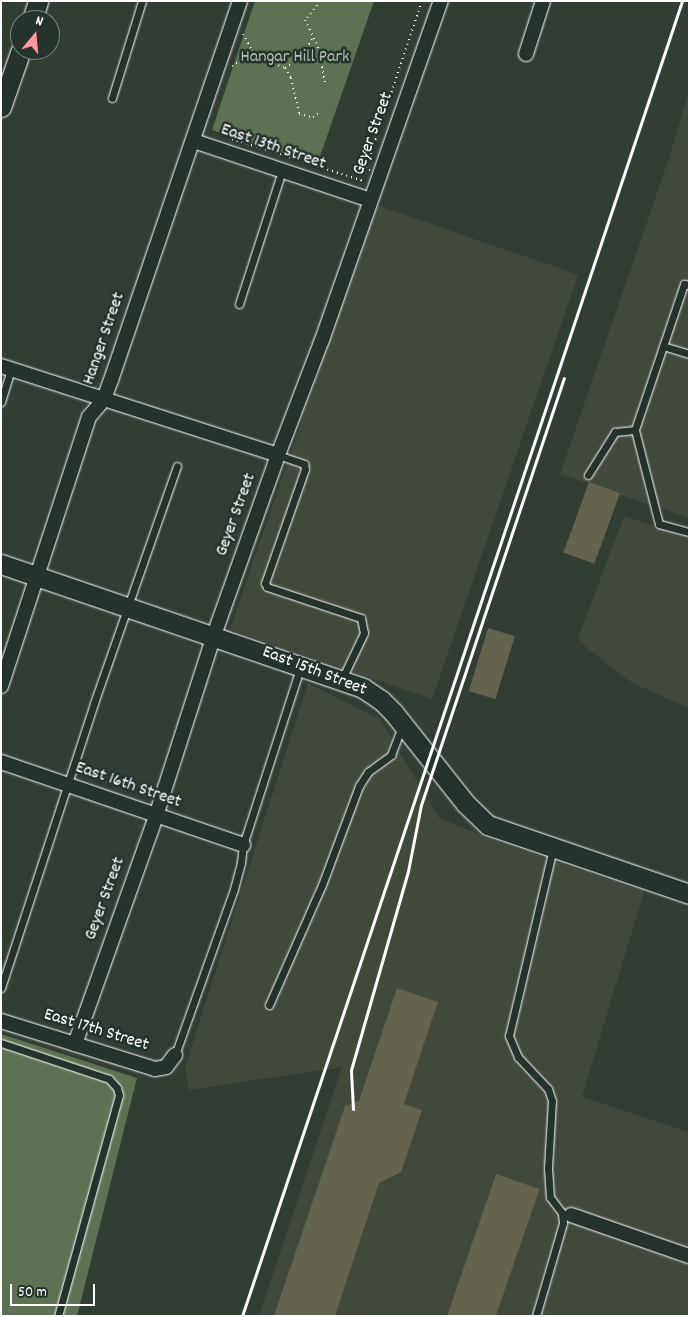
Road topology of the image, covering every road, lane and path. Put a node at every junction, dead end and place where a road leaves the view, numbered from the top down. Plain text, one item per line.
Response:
1 (142, 1) edge
2 (240, 1) edge
3 (320, 1) edge
4 (422, 1) edge
5 (441, 1) edge
6 (544, 1) edge
7 (241, 31) dead end
8 (313, 37) junction
9 (526, 54) dead end
10 (260, 57) junction
11 (17, 60) edge
12 (286, 68) junction
13 (227, 70) dead end
14 (325, 82) dead end
15 (112, 98) dead end
16 (1, 107) edge
17 (318, 113) dead end
18 (227, 138) dead end
19 (194, 141) junction
20 (282, 171) junction
21 (370, 200) junction
22 (689, 285) edge
23 (239, 304) dead end
24 (663, 346) junction
25 (689, 354) edge
26 (6, 368) edge
27 (104, 399) junction
28 (1, 402) edge
29 (635, 430) junction
30 (278, 455) junction
31 (177, 466) dead end
32 (588, 475) dead end
33 (689, 532) edge
34 (1, 564) edge
35 (38, 576) junction
36 (128, 607) junction
37 (214, 635) junction
38 (301, 665) junction
39 (342, 679) junction
40 (1, 686) edge
41 (403, 724) junction
42 (1, 762) edge
43 (68, 785) junction
44 (156, 816) junction
45 (243, 845) junction
46 (553, 848) junction
47 (689, 894) edge
48 (1, 988) edge
49 (269, 1005) dead end
50 (1, 1021) edge
51 (1, 1043) edge
52 (75, 1044) junction
53 (175, 1055) joint
54 (566, 1214) junction
55 (689, 1256) edge
56 (58, 1316) edge
57 (536, 1316) edge

1 - 15 lane
2 - 19 street, Hanger Street
3 - 8 path
4 - 18 path
5 - 21 street, Geyer Street
6 - 9 street
7 - 10 path
8 - 12 path
8 - 14 path
10 - 12 path
10 - 13 path
11 - 16 street
12 - 17 path
19 - 20 street, East 13th Street
19 - 27 street, Hanger Street
20 - 21 street, East 13th Street
20 - 23 lane
21 - 30 street, Geyer Street
22 - 24 lane
24 - 25 lane
24 - 29 lane
26 - 27 street
26 - 28 lane
27 - 30 street
27 - 35 street, Hanger Street
29 - 32 lane
29 - 33 lane
30 - 37 street, Geyer Street
30 - 39 lane
31 - 36 lane
34 - 35 street, East 15th Street
35 - 36 street, East 15th Street
35 - 40 street, Hanger Street
36 - 37 street, East 15th Street
36 - 43 lane
37 - 38 street, East 15th Street
37 - 44 street, Geyer Street
38 - 39 street, East 15th Street
38 - 45 lane
39 - 41 street, East 15th Street
41 - 46 street, East 15th Street
41 - 49 lane
42 - 43 street, East 16th Street
43 - 44 street, East 16th Street
43 - 48 lane
44 - 45 street, East 16th Street
44 - 52 street, Geyer Street
45 - 53 lane
46 - 47 street, East 15th Street
46 - 54 lane
50 - 52 street, East 17th Street
51 - 56 lane
52 - 53 street, East 17th Street
54 - 55 street
54 - 57 lane

